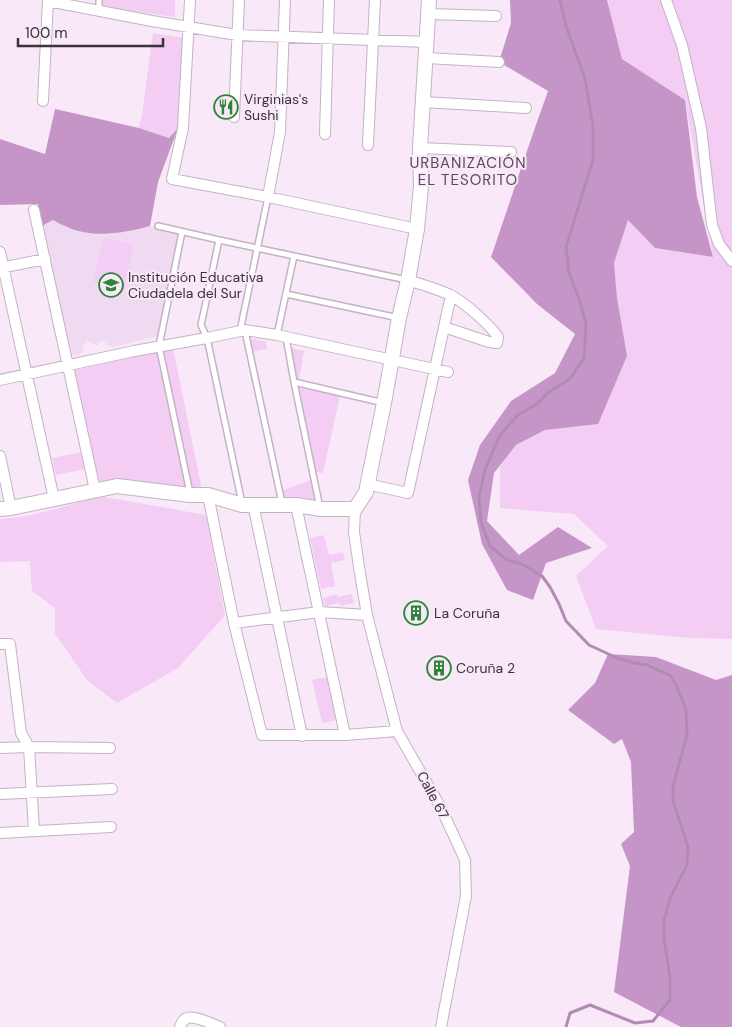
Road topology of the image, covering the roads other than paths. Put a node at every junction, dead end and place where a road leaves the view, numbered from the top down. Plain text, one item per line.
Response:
1 (48, 0) edge
2 (190, 0) edge
3 (239, 0) edge
4 (285, 0) edge
5 (329, 0) edge
6 (375, 0) edge
7 (666, 0) edge
8 (99, 5) edge
9 (429, 7) edge
10 (496, 16) dead end
11 (188, 26) junction
12 (237, 35) junction
13 (283, 37) junction
14 (327, 39) junction
15 (373, 40) junction
16 (427, 42) junction
17 (426, 58) junction
18 (499, 62) dead end
19 (43, 101) dead end
20 (423, 102) junction
21 (526, 108) dead end
22 (234, 117) dead end
23 (325, 134) dead end
24 (368, 145) dead end
25 (420, 148) junction
26 (511, 152) dead end
27 (268, 197) junction
28 (34, 210) dead end
29 (158, 226) dead end
30 (417, 229) junction
31 (182, 232) junction
32 (219, 240) junction
33 (257, 248) junction
34 (0, 252) edge
35 (294, 256) junction
36 (45, 259) junction
37 (732, 261) edge
38 (2, 268) edge
39 (408, 280) junction
40 (286, 294) junction
41 (451, 295) junction
42 (400, 318) junction
43 (444, 328) junction
44 (242, 331) junction
45 (282, 336) junction
46 (207, 338) junction
47 (159, 346) junction
48 (392, 359) junction
49 (67, 366) junction
50 (435, 369) junction
51 (448, 372) dead end
52 (26, 374) junction
53 (0, 380) edge
54 (294, 382) junction
55 (384, 403) junction
56 (0, 456) edge
57 (367, 484) junction
58 (95, 490) junction
59 (190, 495) junction
60 (208, 495) junction
61 (54, 499) junction
62 (247, 504) junction
63 (289, 505) junction
64 (6, 508) edge
65 (355, 509) junction
66 (321, 510) junction
67 (319, 612) junction
68 (367, 615) junction
69 (276, 618) junction
70 (234, 622) junction
71 (0, 644) edge
72 (398, 731) junction
73 (345, 735) junction
74 (302, 736) junction
75 (29, 747) junction
76 (0, 748) edge
77 (110, 748) dead end
78 (112, 789) dead end
79 (32, 793) junction
80 (0, 794) edge
81 (111, 827) dead end
82 (34, 830) junction
83 (0, 833) edge
84 (180, 1027) edge
85 (220, 1027) edge
86 (441, 1027) edge

1 - 8 street
1 - 19 street
2 - 11 street
3 - 12 street
4 - 13 street
5 - 14 street
6 - 15 street
7 - 37 street
8 - 11 street
9 - 10 street
9 - 16 street
11 - 12 street
11 - 27 street
12 - 13 street
12 - 22 street
13 - 14 street
13 - 27 street
14 - 15 street
14 - 23 street
15 - 16 street
15 - 24 street
16 - 17 street
17 - 18 street
17 - 20 street
20 - 21 street
20 - 25 street
25 - 26 street
25 - 30 street
27 - 30 street
27 - 33 lane
28 - 36 street
29 - 31 lane
30 - 39 street
31 - 32 lane
31 - 47 lane
32 - 33 lane
32 - 46 lane
33 - 35 lane
33 - 44 lane
34 - 38 street
35 - 39 lane
35 - 40 lane
36 - 38 street
36 - 49 street
38 - 52 street
39 - 41 street
39 - 42 street
40 - 42 lane
40 - 45 lane
41 - 43 street
41 - 43 street
42 - 48 street
43 - 50 street
44 - 45 street
44 - 46 street
44 - 63 lane
45 - 48 street
45 - 54 lane
46 - 47 street
46 - 62 lane
47 - 49 street
47 - 59 lane
48 - 50 street
48 - 55 street
49 - 52 street
49 - 58 street
50 - 51 street
50 - 57 street
52 - 53 street
52 - 61 street
54 - 55 lane
54 - 66 lane
55 - 57 street
56 - 64 street
57 - 65 street
58 - 59 street
58 - 61 street
59 - 60 street
60 - 62 street
60 - 70 street
61 - 64 street
62 - 63 street
62 - 69 street
63 - 66 street
63 - 67 street
65 - 66 street
65 - 68 street, Calle 67
67 - 68 street
67 - 69 street
67 - 73 street
68 - 72 street, Calle 67
69 - 70 street
69 - 74 street
70 - 74 street
71 - 75 street
72 - 73 street
72 - 86 street, Calle 67
73 - 74 street
75 - 76 street
75 - 77 street
75 - 79 street
78 - 79 street
79 - 80 street
79 - 82 street
81 - 82 street
82 - 83 street
84 - 85 street

